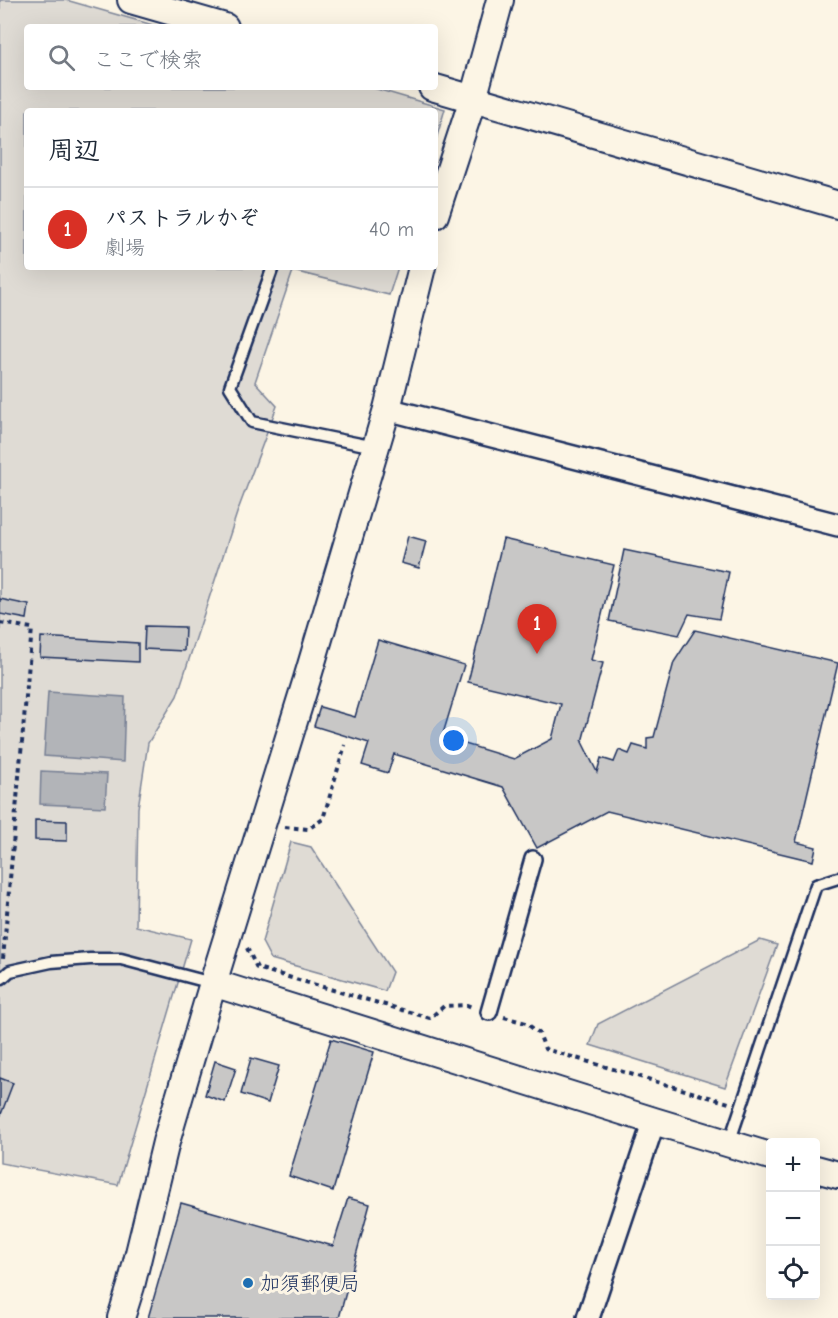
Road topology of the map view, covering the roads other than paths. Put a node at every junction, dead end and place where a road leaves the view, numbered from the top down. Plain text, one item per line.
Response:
1 (131, 0) edge
2 (500, 0) edge
3 (215, 24) edge
4 (438, 89) edge
5 (473, 99) junction
6 (838, 205) edge
7 (438, 206) edge
8 (272, 270) edge
9 (421, 270) edge
10 (387, 409) junction
11 (375, 447) junction
12 (838, 525) edge
13 (533, 859) dead end
14 (838, 878) edge
15 (1, 977) edge
16 (213, 984) junction
17 (489, 1012) road end
18 (654, 1121) junction
19 (729, 1143) junction
20 (766, 1154) edge
21 (820, 1170) edge
22 (838, 1175) edge
23 (121, 1318) edge
24 (588, 1318) edge

1 - 3 street
2 - 5 street
4 - 5 street
5 - 6 street
5 - 7 street
8 - 11 lane
9 - 10 street
10 - 11 street
10 - 12 street
11 - 16 street
13 - 17 street
14 - 19 lane
15 - 16 lane
16 - 18 street
16 - 23 street
18 - 19 street
18 - 24 street
19 - 20 street
21 - 22 street

